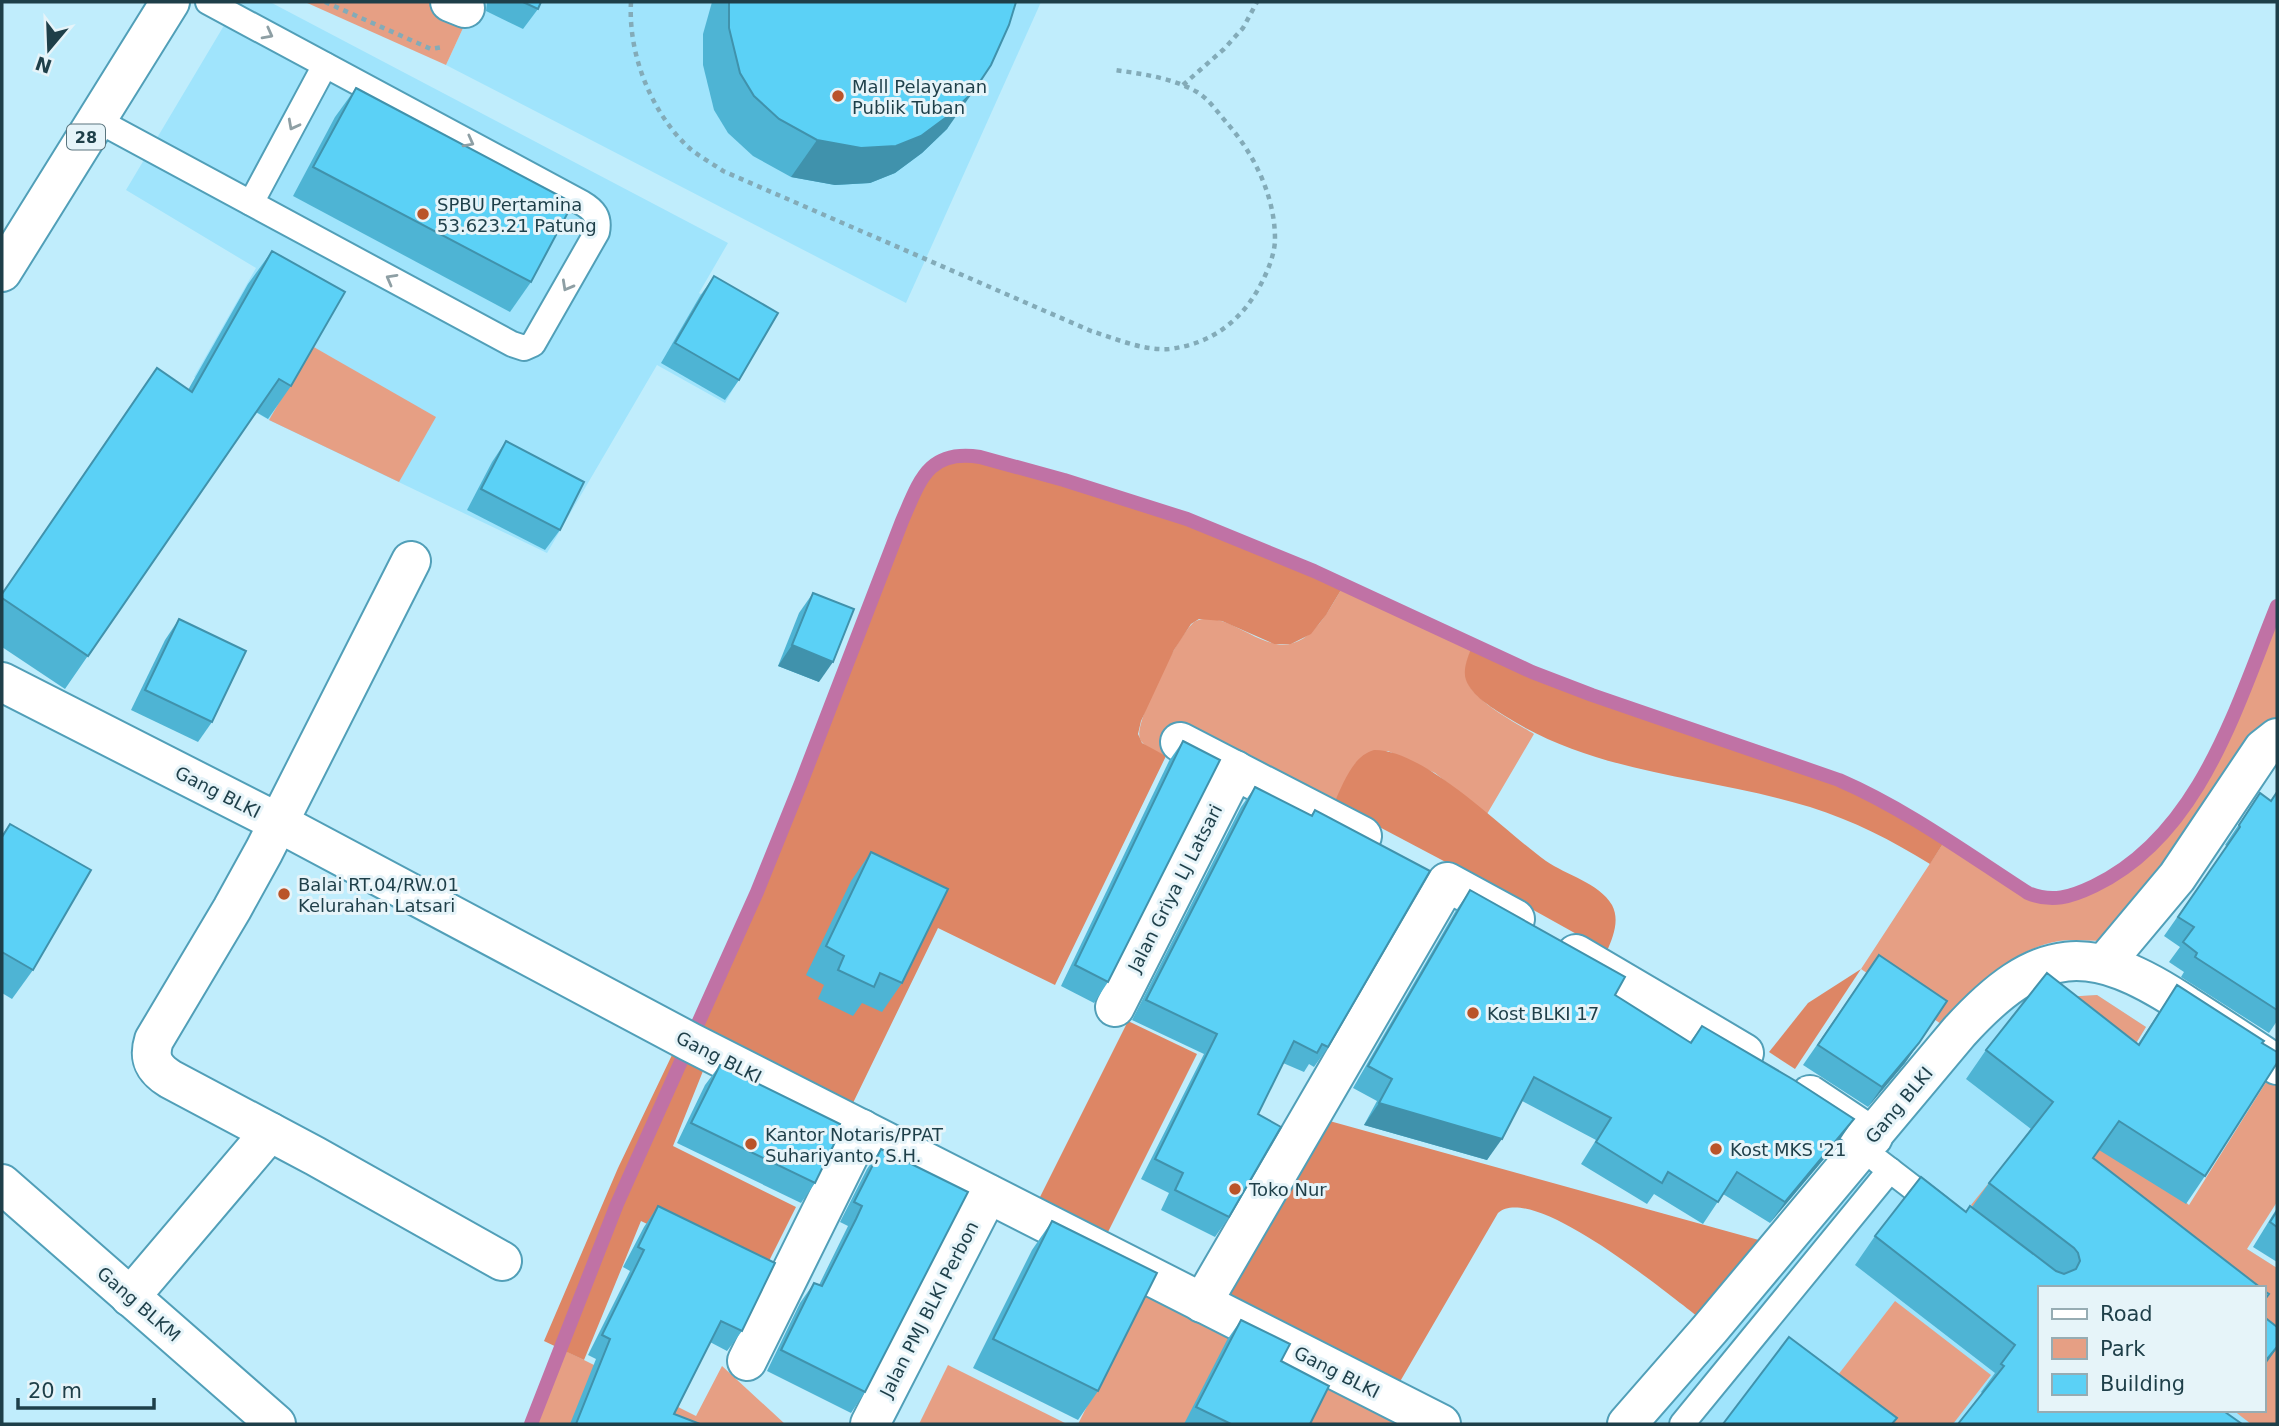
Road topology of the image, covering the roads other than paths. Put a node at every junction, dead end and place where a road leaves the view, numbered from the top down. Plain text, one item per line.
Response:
1 (170, 2) edge
2 (208, 2) edge
3 (325, 65) junction
4 (97, 120) junction
5 (251, 203) junction
6 (2, 272) edge
7 (411, 561) dead end
8 (2, 682) edge
9 (2277, 738) edge
10 (1180, 742) edge
11 (1235, 770) junction
12 (279, 823) junction
13 (1447, 882) junction
14 (2099, 962) junction
15 (1115, 1007) dead end
16 (2277, 1065) edge
17 (862, 1129) junction
18 (270, 1132) junction
19 (1875, 1152) junction
20 (2, 1184) edge
21 (988, 1194) junction
22 (1956, 1221) edge
23 (502, 1261) dead end
24 (130, 1297) junction
25 (1202, 1303) junction
26 (747, 1361) dead end
27 (276, 1424) edge
28 (870, 1424) edge
29 (1441, 1424) edge
30 (1627, 1424) edge
31 (1682, 1424) edge

1 - 4 main road, 28
2 -> 3 lane
3 -> 5 lane
3 -> 5 lane
4 - 5 lane
4 - 6 main road, 28
7 - 12 main road
8 - 12 main road, Gang BLKI
9 - 14 main road
10 - 11 main road
11 - 13 main road
11 - 15 main road, Jalan Griya LJ Latsari
12 - 17 main road, Gang BLKI
12 - 18 main road
13 - 19 main road
13 - 25 main road
14 - 16 main road
14 - 19 main road, Gang BLKI
17 - 21 main road, Gang BLKI
17 - 26 main road
18 - 23 main road
18 - 24 main road
19 - 22 lane
19 - 30 main road, Gang BLKI
19 - 31 lane
20 - 24 main road, Gang BLKM
21 - 25 main road, Gang BLKI
21 - 28 main road, Jalan PMJ BLKI Perbon
24 - 27 main road, Gang BLKM
25 - 29 main road, Gang BLKI

